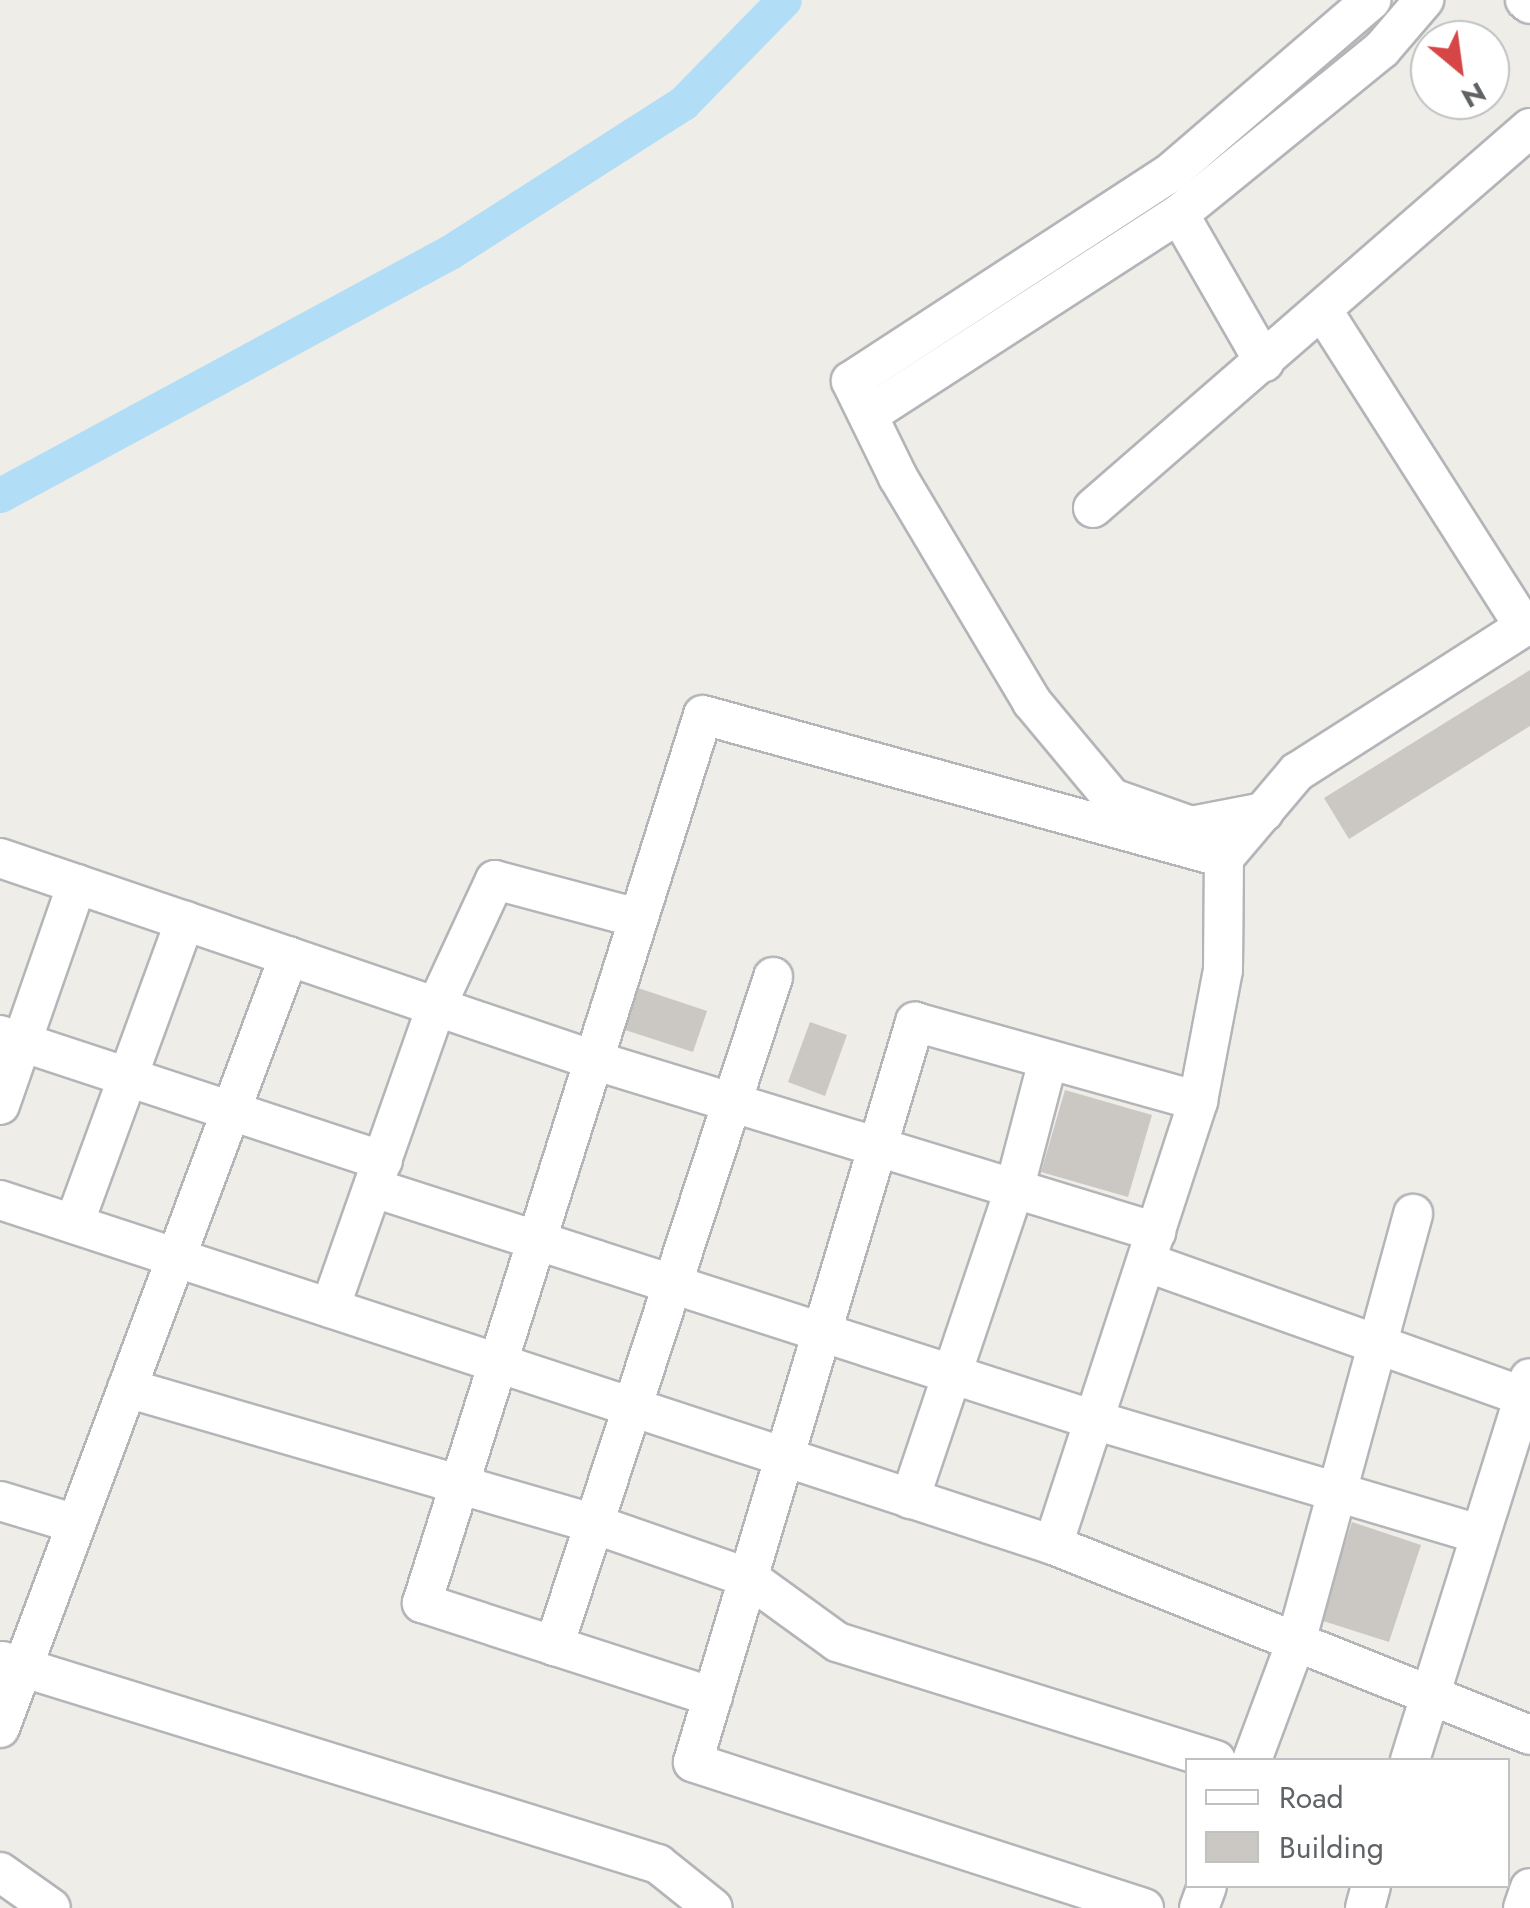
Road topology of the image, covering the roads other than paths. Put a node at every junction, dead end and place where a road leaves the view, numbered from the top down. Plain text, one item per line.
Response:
1 (1371, 0) edge
2 (1424, 0) edge
3 (1530, 128) edge
4 (1179, 214) junction
5 (1323, 311) junction
6 (1264, 362) junction
7 (861, 397) junction
8 (1092, 508) dead end
9 (1527, 625) edge
10 (1264, 812) junction
11 (0, 858) edge
12 (1224, 858) junction
13 (78, 884) junction
14 (638, 918) junction
15 (185, 920) junction
16 (289, 956) junction
17 (773, 977) dead end
18 (436, 1007) junction
19 (11, 1038) edge
20 (594, 1060) junction
21 (1048, 1060) junction
22 (127, 1077) junction
23 (1198, 1102) junction
24 (732, 1104) junction
25 (0, 1105) edge
26 (231, 1111) junction
27 (877, 1149) junction
28 (379, 1175) junction
29 (1014, 1190) junction
30 (0, 1200) edge
31 (1413, 1214) dead end
32 (74, 1224) junction
33 (538, 1238) junction
34 (1151, 1247) junction
35 (176, 1258) junction
36 (673, 1282) junction
37 (330, 1308) junction
38 (823, 1328) junction
39 (1379, 1345) junction
40 (498, 1364) junction
41 (952, 1374) junction
42 (127, 1388) junction
43 (1528, 1391) edge
44 (632, 1408) junction
45 (1094, 1420) junction
46 (785, 1458) junction
47 (459, 1486) junction
48 (1338, 1492) junction
49 (910, 1499) junction
50 (0, 1501) edge
51 (76, 1524) junction
52 (594, 1524) junction
53 (1480, 1534) junction
54 (1053, 1545) junction
55 (749, 1578) junction
56 (1296, 1642) junction
57 (554, 1646) junction
58 (11, 1664) edge
59 (1431, 1695) junction
60 (713, 1697) junction
61 (0, 1728) edge
62 (1530, 1734) edge
63 (1210, 1758) edge
64 (1253, 1758) edge
65 (1411, 1758) edge
66 (0, 1872) edge
67 (1530, 1888) edge
68 (51, 1908) edge
69 (713, 1908) edge
70 (1144, 1908) edge
71 (1523, 1908) edge

1 - 7 street
2 - 4 street
3 - 5 street
4 - 6 street
4 - 7 street
5 - 6 street
5 - 9 street
6 - 8 street
7 - 10 street
9 - 10 street
10 - 12 street
11 - 13 street
12 - 14 street
12 - 23 street
13 - 15 street
13 - 19 street
14 - 18 street
14 - 20 street
15 - 16 street
15 - 22 street
16 - 18 street
16 - 26 street
17 - 24 street
18 - 20 street
18 - 28 street
19 - 22 street
19 - 25 street
20 - 24 street
20 - 33 street
21 - 23 street
21 - 27 street
21 - 29 street
22 - 26 street
22 - 32 street
23 - 34 street
24 - 27 street
24 - 36 street
26 - 28 street
26 - 35 street
27 - 29 street
27 - 38 street
28 - 33 street
28 - 37 street
29 - 34 street
29 - 41 street
30 - 32 street
31 - 39 street
32 - 35 street
33 - 36 street
33 - 40 street
34 - 39 street
34 - 45 street
35 - 37 street
35 - 42 street
36 - 38 street
36 - 44 street
37 - 40 street
38 - 41 street
38 - 46 street
39 - 43 street
39 - 48 street
40 - 44 street
40 - 47 street
41 - 45 street
41 - 49 street
42 - 47 street
42 - 51 street
43 - 53 street
44 - 46 street
44 - 52 street
45 - 48 street
45 - 54 street
46 - 49 street
46 - 55 street
47 - 52 street
47 - 57 street
48 - 53 street
48 - 56 street
49 - 54 street
50 - 51 street
51 - 58 street
52 - 55 street
52 - 57 street
53 - 59 street
54 - 56 street
55 - 60 street
55 - 63 street
56 - 59 street
56 - 64 street
57 - 60 street
58 - 61 street
58 - 69 street
59 - 62 street
59 - 65 street
60 - 70 street
66 - 68 street
67 - 71 street

